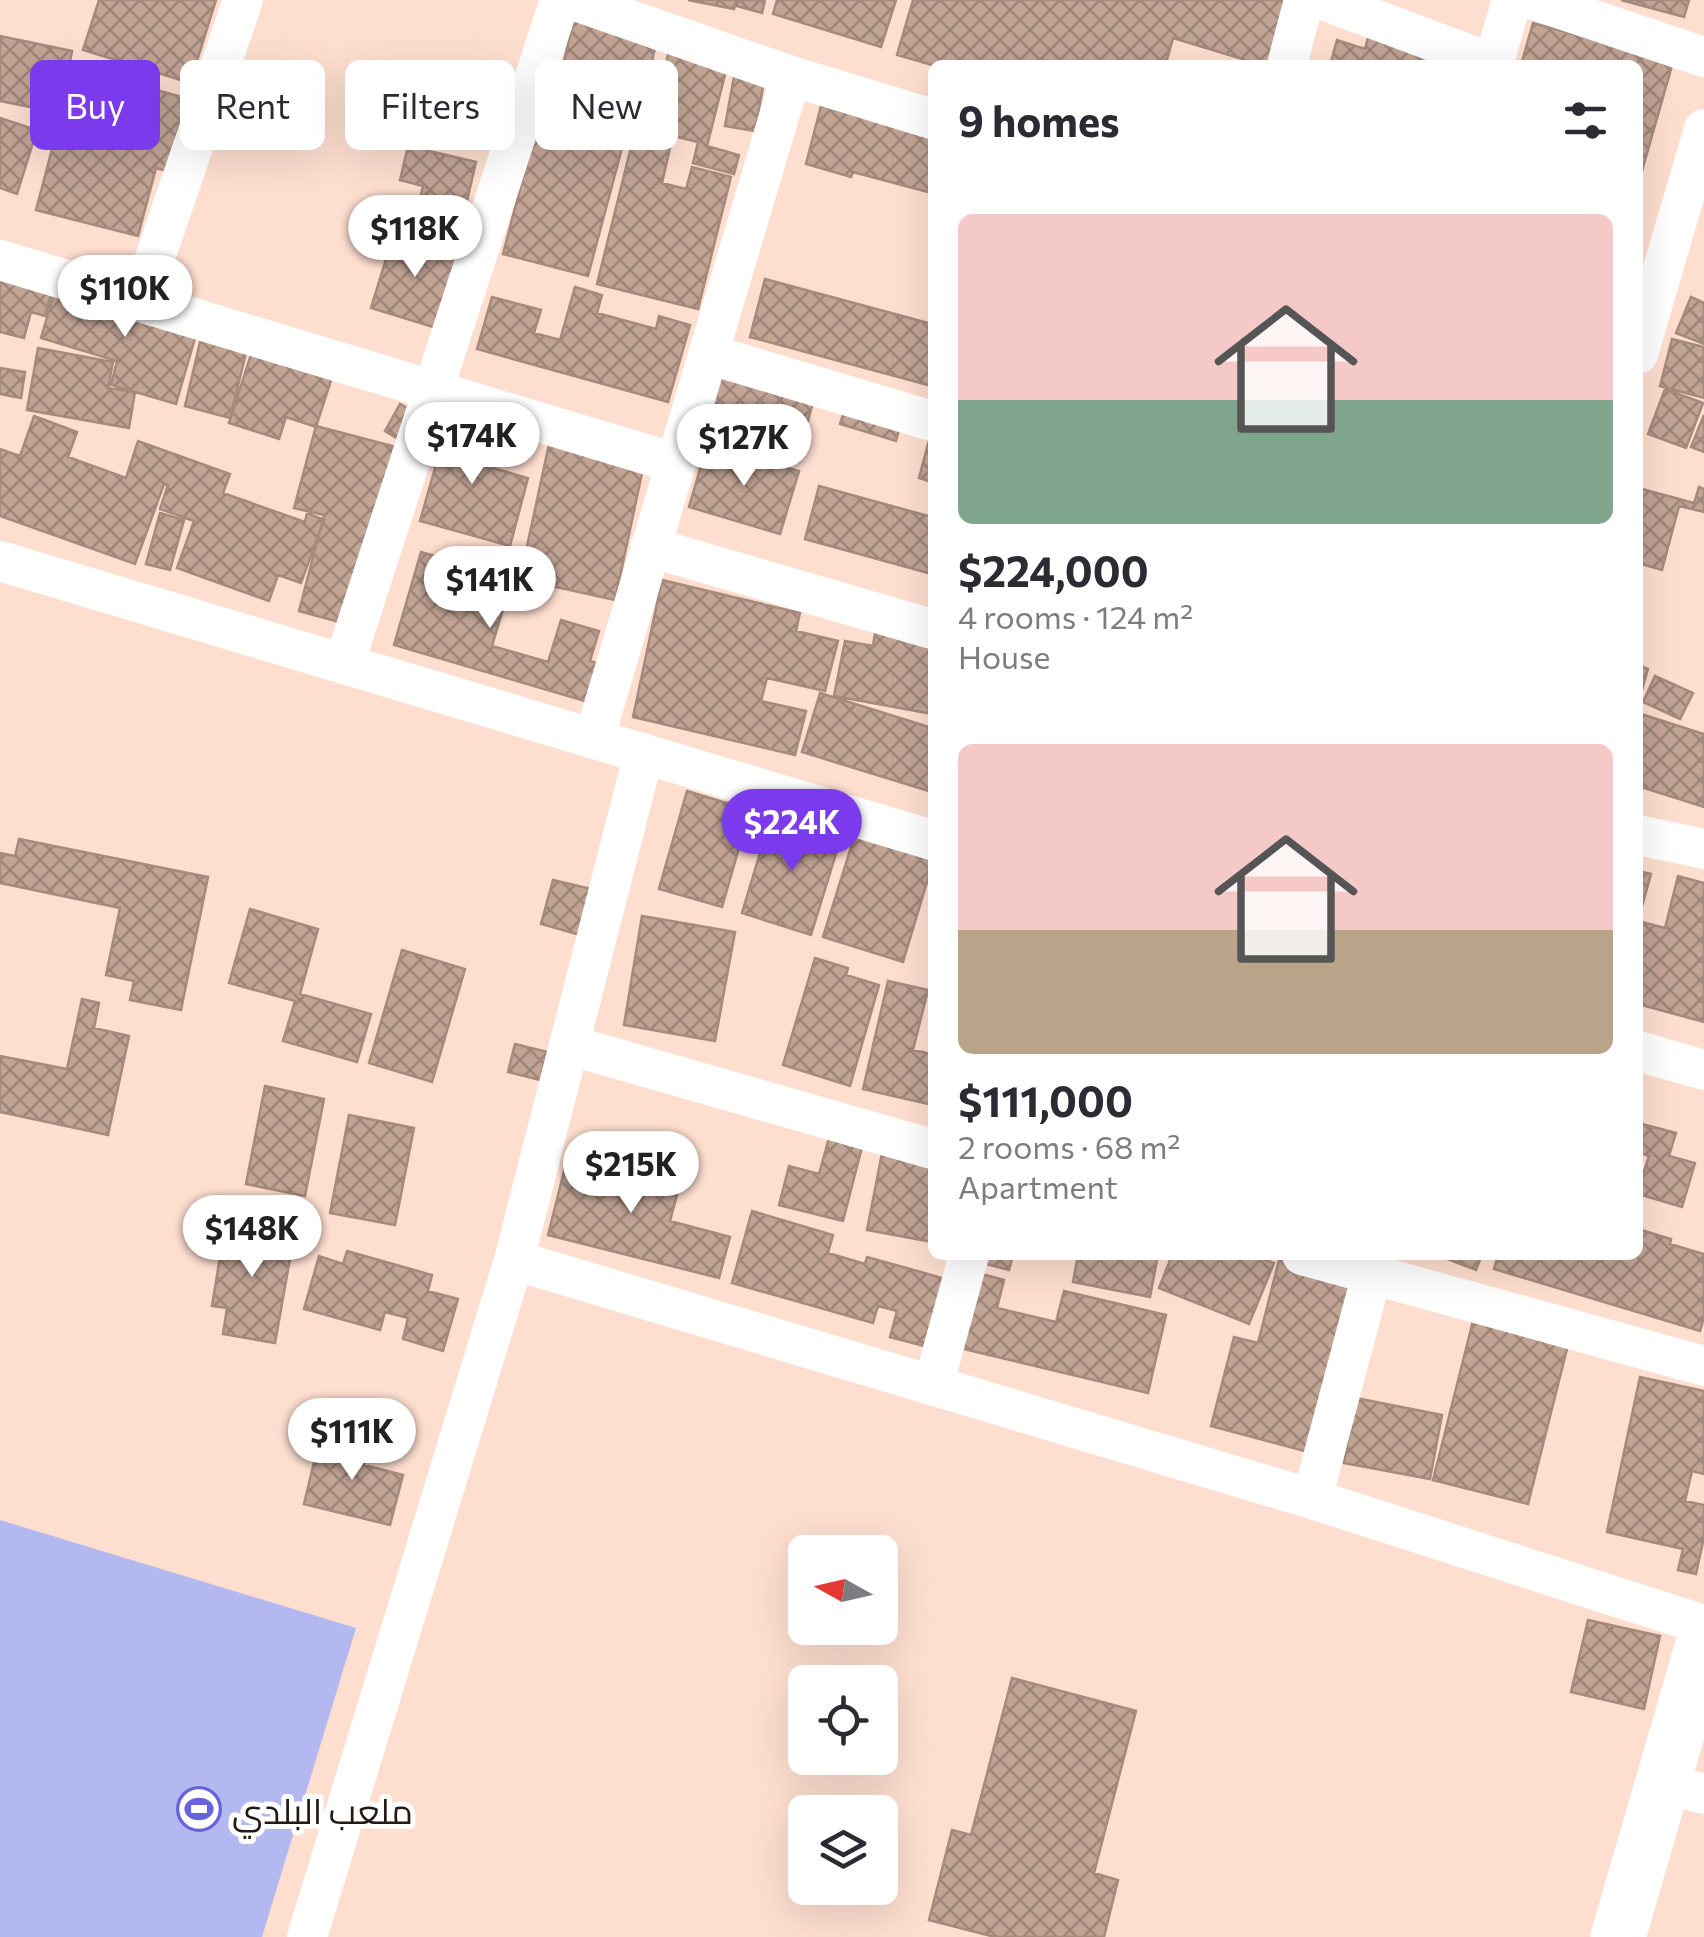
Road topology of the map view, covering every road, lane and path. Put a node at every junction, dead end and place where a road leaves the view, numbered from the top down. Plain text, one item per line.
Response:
1 (242, 0) edge
2 (560, 0) edge
3 (573, 0) edge
4 (1304, 0) edge
5 (1323, 0) edge
6 (1512, 0) edge
7 (1534, 0) edge
8 (1704, 56) edge
9 (1288, 60) edge
10 (1483, 60) edge
11 (1495, 60) edge
12 (791, 76) junction
13 (928, 118) edge
14 (1704, 129) edge
15 (1690, 227) edge
16 (0, 260) edge
17 (140, 302) junction
18 (1643, 332) edge
19 (708, 354) junction
20 (435, 391) junction
21 (928, 420) edge
22 (675, 463) junction
23 (650, 547) junction
24 (0, 561) edge
25 (928, 629) edge
26 (344, 664) junction
27 (594, 739) junction
28 (644, 753) junction
29 (1643, 836) edge
30 (928, 839) edge
31 (1704, 849) edge
32 (569, 1045) junction
33 (1643, 1052) edge
34 (1704, 1070) edge
35 (928, 1149) edge
36 (514, 1260) junction
37 (968, 1260) edge
38 (1338, 1260) edge
39 (1374, 1265) edge
40 (1704, 1366) edge
41 (933, 1386) junction
42 (1312, 1499) junction
43 (1704, 1626) edge
44 (1704, 1641) edge
45 (1683, 1788) edge
46 (307, 1937) edge
47 (1618, 1937) edge

1 - 17 street
2 - 20 street
3 - 12 street
4 - 9 street
5 - 10 street
6 - 11 street
7 - 8 street
12 - 13 street
12 - 19 street
14 - 15 street
15 - 18 street
16 - 17 street
17 - 20 street
19 - 21 street
19 - 22 street
20 - 22 street
20 - 26 street
22 - 23 street
23 - 25 street
23 - 27 street
24 - 26 street
26 - 27 street
27 - 28 street
28 - 30 street
28 - 32 street
29 - 31 street
32 - 35 street
32 - 36 street
33 - 34 street
36 - 41 street
36 - 46 street
37 - 41 street
38 - 39 street
39 - 40 street
39 - 42 street
41 - 42 street
42 - 43 street
44 - 45 street
45 - 47 street

